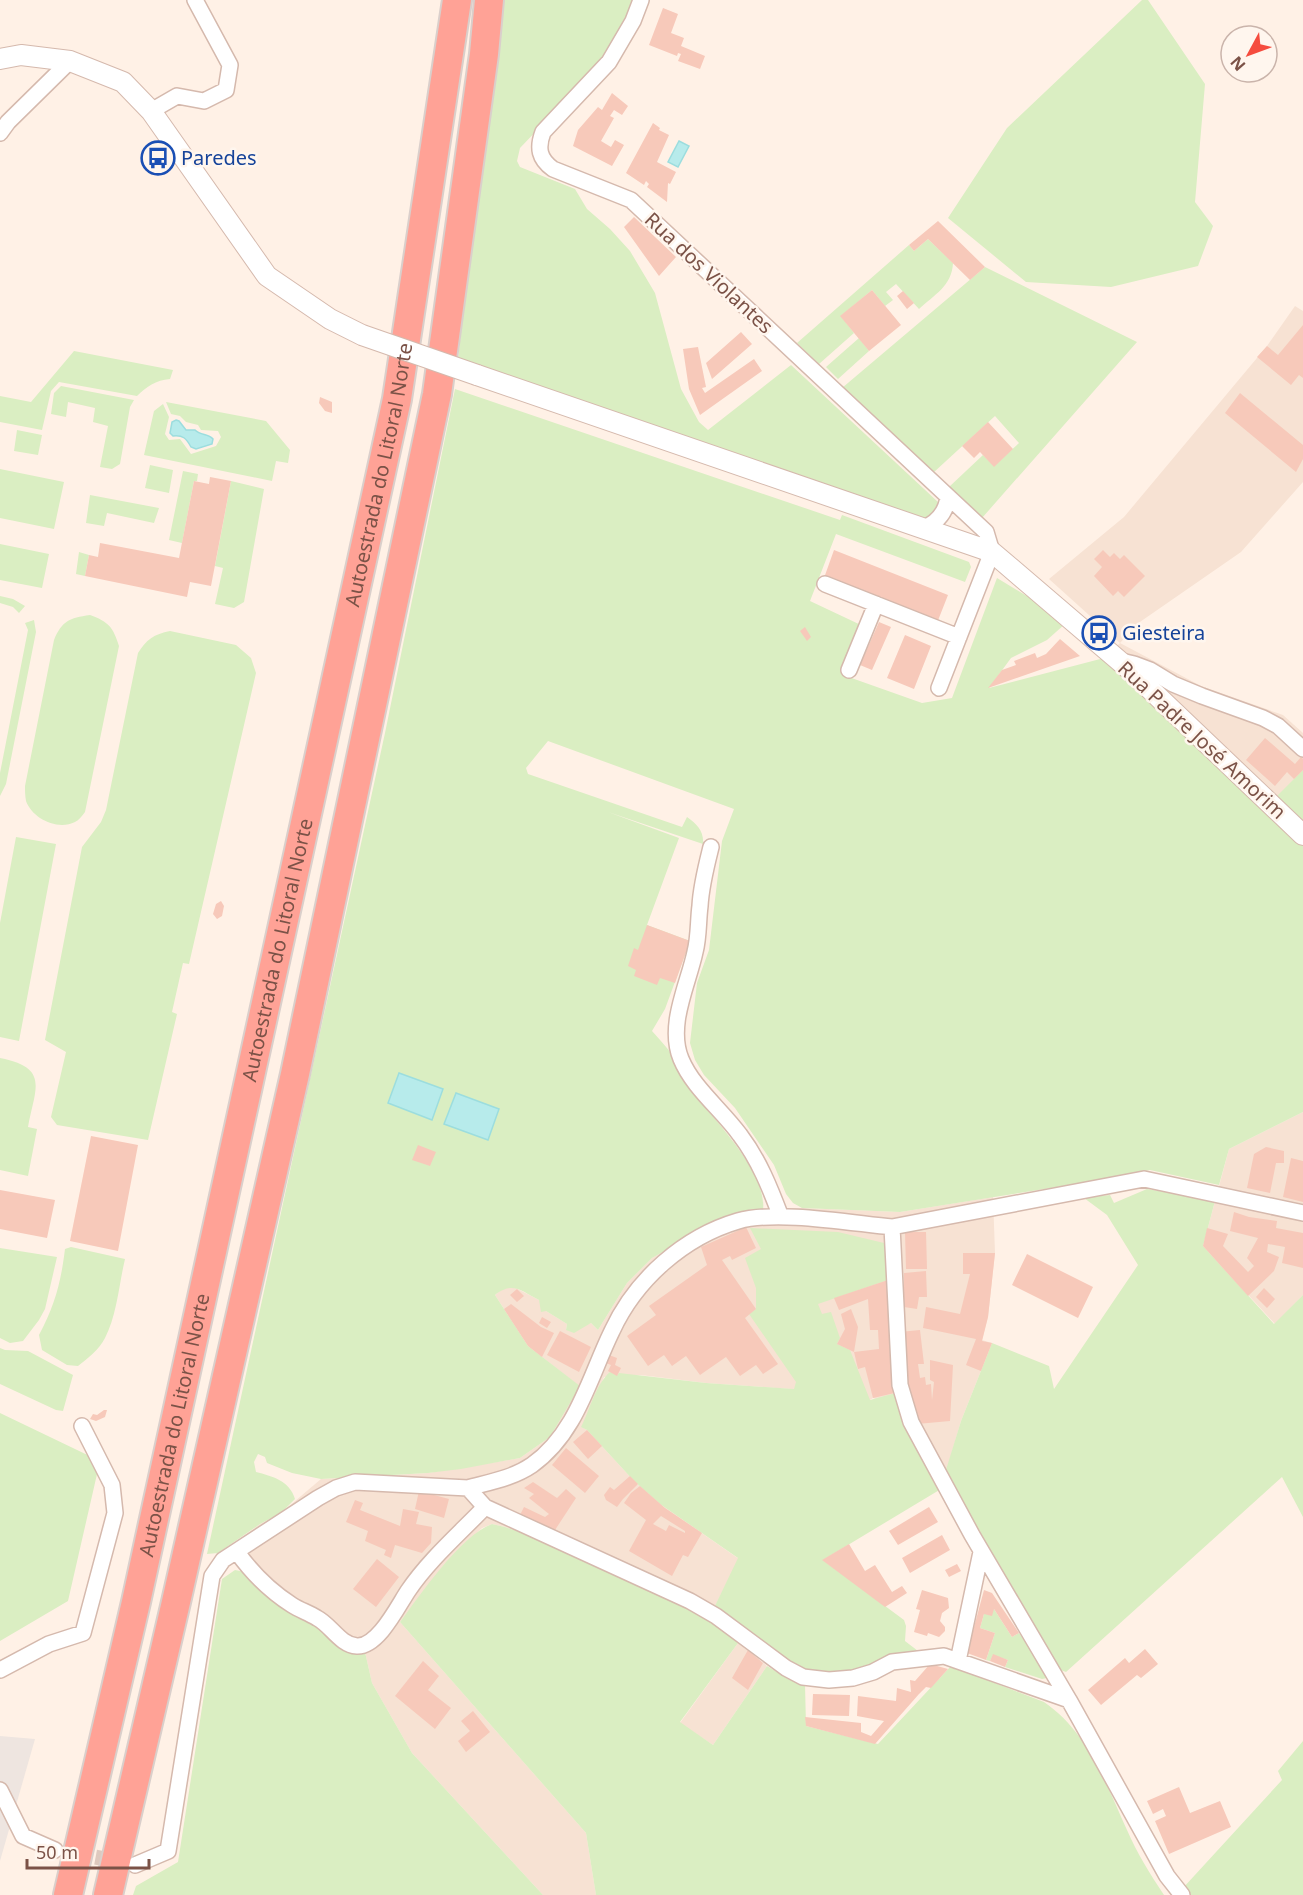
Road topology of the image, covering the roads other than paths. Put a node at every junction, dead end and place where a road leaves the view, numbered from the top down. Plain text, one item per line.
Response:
1 (195, 0) edge
2 (457, 0) edge
3 (489, 0) edge
4 (641, 0) edge
5 (0, 59) edge
6 (70, 61) junction
7 (151, 111) junction
8 (0, 133) edge
9 (948, 497) junction
10 (924, 528) junction
11 (992, 552) junction
12 (825, 584) dead end
13 (876, 604) junction
14 (959, 637) junction
15 (1118, 660) junction
16 (849, 670) dead end
17 (1179, 686) junction
18 (939, 688) dead end
19 (1157, 696) junction
20 (1210, 699) junction
21 (1172, 711) junction
22 (1303, 749) edge
23 (1303, 835) edge
24 (711, 847) dead end
25 (1303, 1214) edge
26 (781, 1217) junction
27 (892, 1227) junction
28 (82, 1426) dead end
29 (468, 1488) junction
30 (485, 1508) junction
31 (237, 1552) junction
32 (981, 1552) junction
33 (958, 1661) junction
34 (0, 1670) edge
35 (1069, 1701) junction
36 (0, 1790) edge
37 (56, 1850) tunnel mouth
38 (135, 1865) tunnel mouth
39 (68, 1895) edge
40 (108, 1895) edge
41 (1182, 1895) edge

1 - 7 street
2 - 39 highway, Autoestrada do Litoral Norte
3 - 40 highway, Autoestrada do Litoral Norte
4 - 9 street, Rua dos Violantes
5 - 6 street
6 - 7 street
6 - 8 street
7 - 10 street, bridge
9 - 10 street
9 - 11 street, Rua dos Violantes
10 - 11 street
11 - 14 street
11 - 15 street, Rua Padre José Amorim
12 - 13 street
13 - 14 street
13 - 16 street
14 - 18 street
15 - 17 street
15 - 19 street, Rua Padre José Amorim
17 - 19 street
17 - 20 street
19 - 21 street, Rua Padre José Amorim
20 - 21 street
20 - 22 street
21 - 23 street, Rua Padre José Amorim
24 - 26 street
25 - 27 street
26 - 27 street
26 - 29 street
27 - 32 street
28 - 34 street
29 - 30 street
29 - 31 street
30 - 31 street
30 - 33 street
31 - 38 street
32 - 33 street
32 - 35 street
33 - 35 street
35 - 41 street
36 - 37 street

